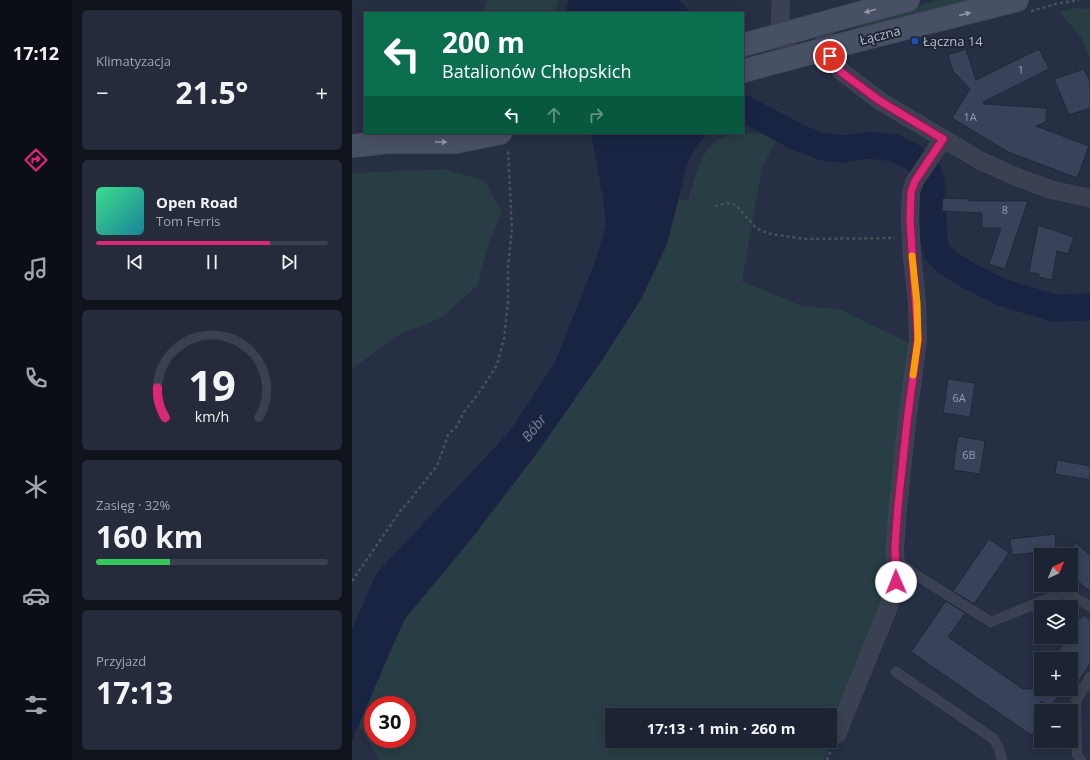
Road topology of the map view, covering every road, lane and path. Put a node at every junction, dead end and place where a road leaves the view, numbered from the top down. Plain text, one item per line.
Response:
1 (781, 0) edge
2 (908, 0) edge
3 (1018, 0) edge
4 (821, 24) junction
5 (783, 34) junction
6 (744, 45) edge
7 (828, 48) junction
8 (790, 58) junction
9 (744, 71) edge
10 (413, 134) edge
11 (943, 139) junction
12 (504, 140) edge
13 (388, 142) junction
14 (352, 146) edge
15 (1090, 198) edge
16 (715, 206) dead end
17 (911, 237) junction
18 (896, 560) junction
19 (352, 581) edge
20 (1090, 606) edge
21 (896, 672) dead end
22 (1090, 677) edge
23 (838, 734) dead end
24 (1002, 760) edge
25 (1080, 760) edge

1 - 5 street
2 -> 4 main road, Łączna
7 -> 3 main road, Łączna
4 - 5 main road, Łączna
4 - 7 street
5 - 6 main road, Łączna
5 - 8 street
7 - 8 main road, Łączna
7 - 11 street
8 - 9 main road, Łączna
10 - 13 main road
11 - 15 street
11 - 17 street
13 -> 12 main road
12 - 19 path
13 - 14 main road
16 - 17 path
17 - 18 street
18 - 20 lane
18 - 23 street
21 - 24 lane
22 - 25 lane

